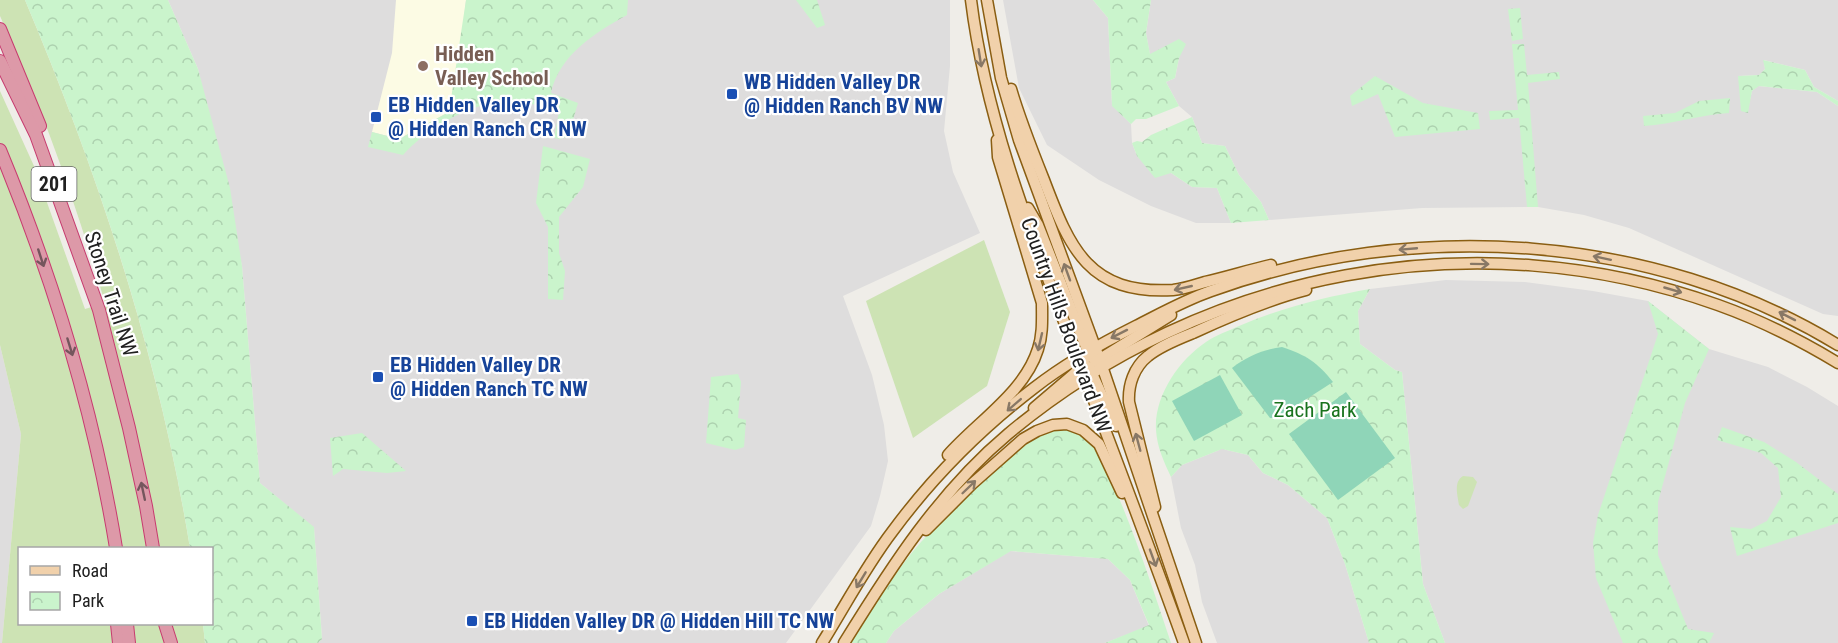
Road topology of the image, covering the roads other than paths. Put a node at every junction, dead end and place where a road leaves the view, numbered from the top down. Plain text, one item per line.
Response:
1 (971, 0) edge
2 (987, 0) edge
3 (0, 29) edge
4 (994, 47) junction
5 (0, 61) edge
6 (995, 122) junction
7 (0, 150) edge
8 (0, 162) edge
9 (26, 212) junction
10 (1342, 256) junction
11 (1380, 270) junction
12 (99, 310) junction
13 (1838, 345) edge
14 (1090, 362) junction
15 (1838, 363) edge
16 (83, 390) junction
17 (1133, 503) junction
18 (892, 531) junction
19 (109, 547) edge
20 (116, 547) edge
21 (153, 547) edge
22 (1166, 560) junction
23 (886, 575) junction
24 (117, 625) edge
25 (127, 625) edge
26 (164, 625) edge
27 (164, 625) edge
28 (119, 643) edge
29 (129, 643) edge
30 (165, 643) edge
31 (171, 643) edge
32 (822, 643) edge
33 (844, 643) edge
34 (1184, 643) edge
35 (1196, 643) edge

1 -> 6 main road, Country Hills Boulevard NW
2 - 4 main road, Country Hills Boulevard NW
3 - 12 highway
10 -> 4 main road
14 -> 4 main road, Country Hills Boulevard NW
5 - 12 highway, Stoney Trail NW / 201
6 - 14 main road, Country Hills Boulevard NW
6 -> 18 main road
7 - 9 highway, 201
8 - 9 highway
9 -> 16 highway, 201
13 -> 10 main road
10 -> 14 main road
11 - 14 main road
11 -> 15 main road
22 -> 11 main road
21 -> 12 highway, Stoney Trail NW / 201
14 - 17 main road, Country Hills Boulevard NW
14 -> 18 main road
14 - 22 main road, Country Hills Boulevard NW
14 - 23 main road
16 - 19 highway
16 - 20 highway, 201
23 -> 17 main road
17 -> 34 main road, Country Hills Boulevard NW
18 -> 32 main road
22 - 35 main road, Country Hills Boulevard NW
23 - 33 main road
24 - 28 highway
25 - 29 highway
26 - 30 highway
27 - 31 highway

